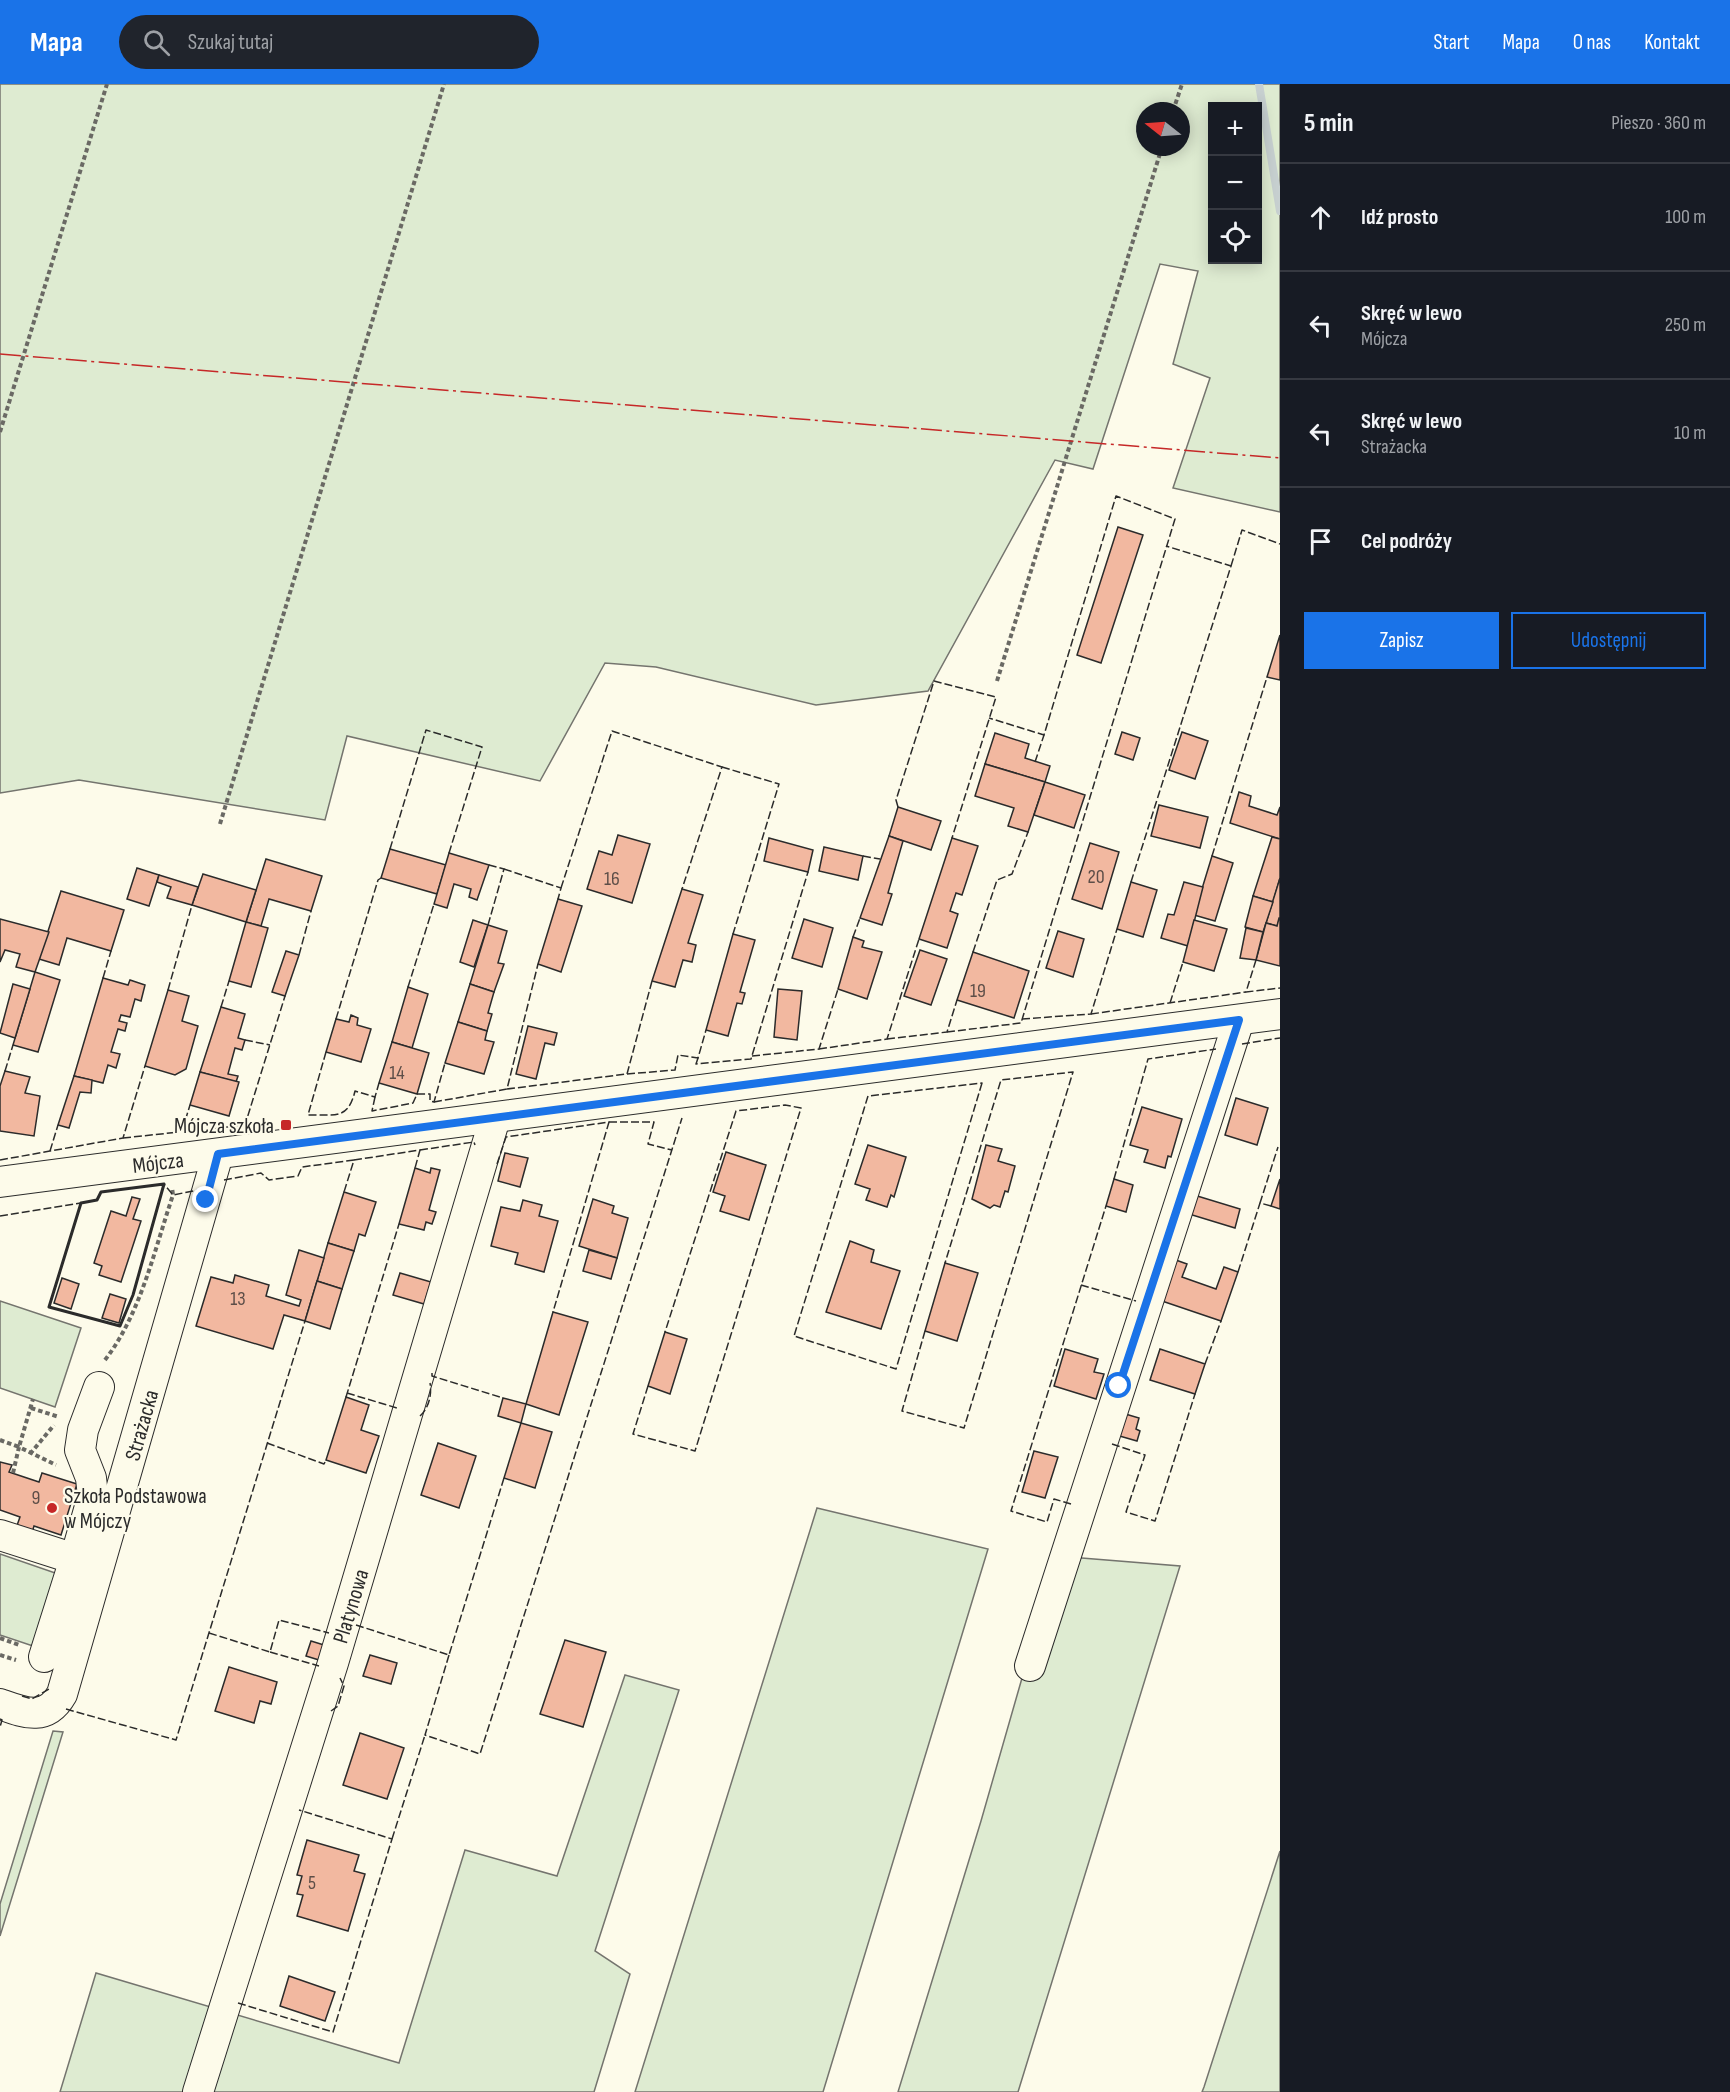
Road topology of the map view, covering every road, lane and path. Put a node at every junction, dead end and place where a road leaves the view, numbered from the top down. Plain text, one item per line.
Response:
1 (107, 84) edge
2 (444, 84) edge
3 (1182, 84) edge
4 (1176, 102) edge
5 (1159, 156) edge
6 (0, 432) edge
7 (998, 681) dead end
8 (220, 824) dead end
9 (1280, 1014) edge
10 (1239, 1020) junction
11 (495, 1118) junction
12 (218, 1154) junction
13 (0, 1182) edge
14 (171, 1185) dead end
15 (100, 1376) joint
16 (33, 1399) dead end
17 (31, 1408) junction
18 (65, 1412) dead end
19 (61, 1417) junction
20 (0, 1440) edge
21 (19, 1447) junction
22 (30, 1454) junction
23 (64, 1468) dead end
24 (13, 1473) dead end
25 (0, 1535) edge
26 (75, 1559) junction
27 (44, 1657) dead end
28 (1030, 1666) dead end
29 (0, 1704) edge
30 (198, 2092) edge

1 - 6 path
2 - 8 path
3 - 4 path
5 - 7 path
9 - 10 street, Mójcza
10 - 11 street, Mójcza
10 - 28 street
11 - 12 street, Mójcza
11 - 30 street, Platynowa
12 - 13 street, Mójcza
12 - 29 street, Strażacka
14 - 15 path
15 - 26 street
16 - 17 path
17 - 19 path
17 - 21 path
18 - 19 path
19 - 22 path
20 - 21 path
21 - 22 path
21 - 24 path
22 - 23 path
25 - 26 street
26 - 27 street

